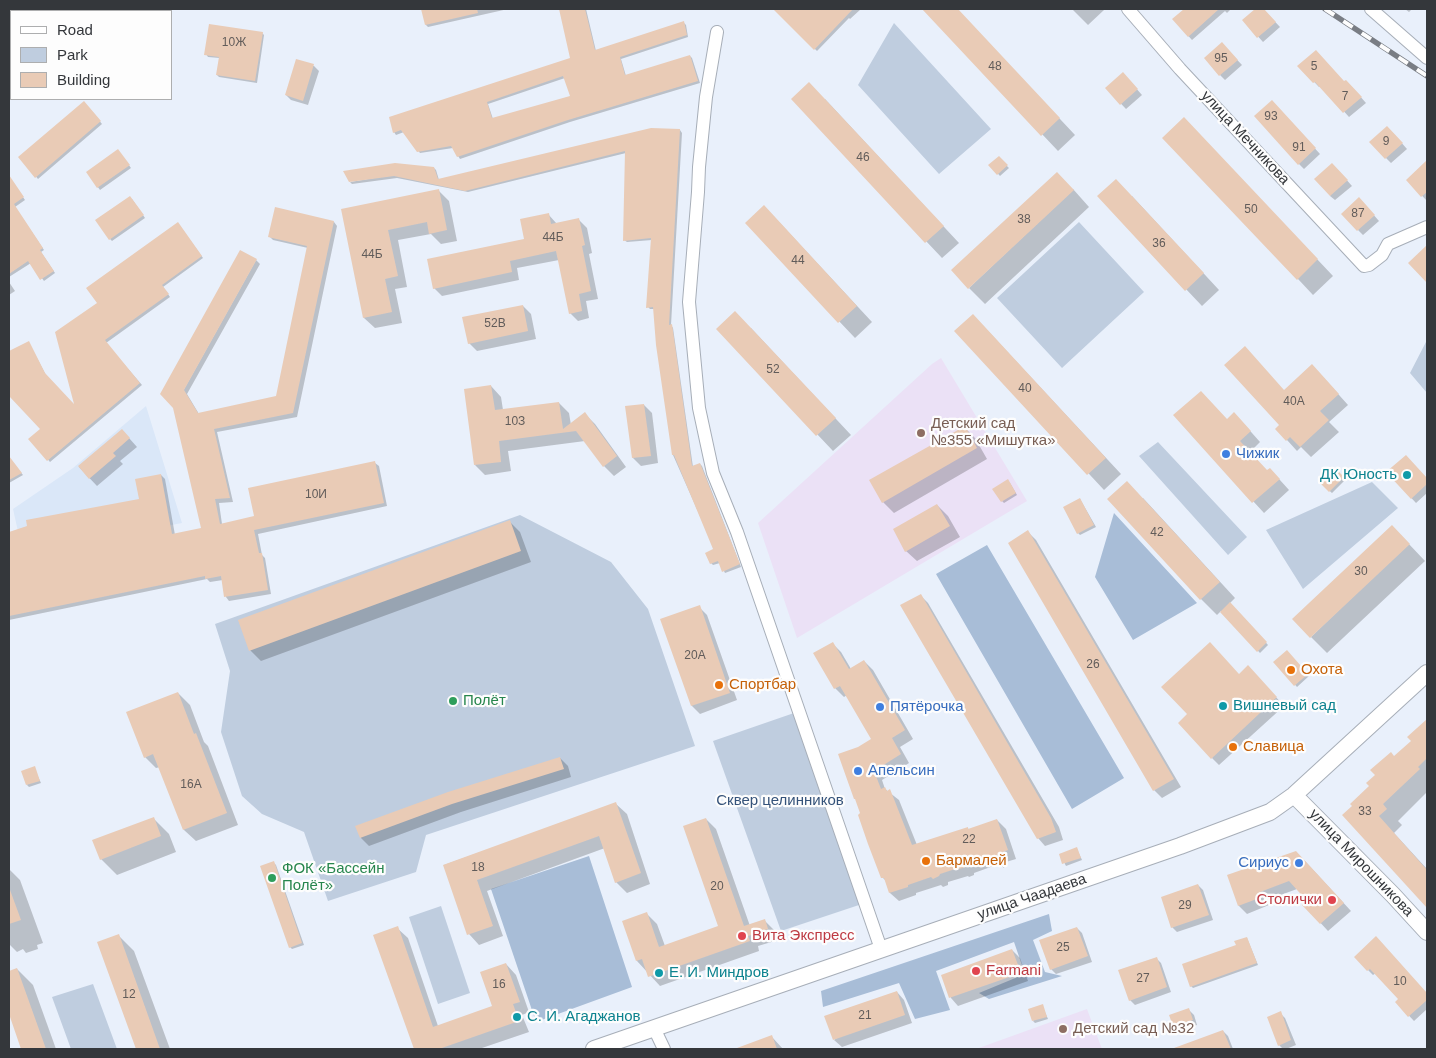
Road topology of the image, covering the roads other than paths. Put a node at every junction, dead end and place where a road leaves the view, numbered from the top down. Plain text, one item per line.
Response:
1 (1128, 9) edge
2 (1371, 9) edge
3 (717, 32) dead end
4 (1427, 58) edge
5 (1427, 227) edge
6 (1427, 673) edge
7 (1294, 796) junction
8 (1427, 932) edge
9 (882, 949) junction
10 (654, 1028) junction
11 (594, 1049) edge
12 (664, 1049) edge

1 - 5 street, улица Мечникова
2 - 4 street
3 - 9 street
6 - 7 street, улица Чаадаева
7 - 8 street, улица Мирошникова
7 - 9 street, улица Чаадаева
9 - 10 street, улица Чаадаева
10 - 11 street, улица Чаадаева
10 - 12 street

